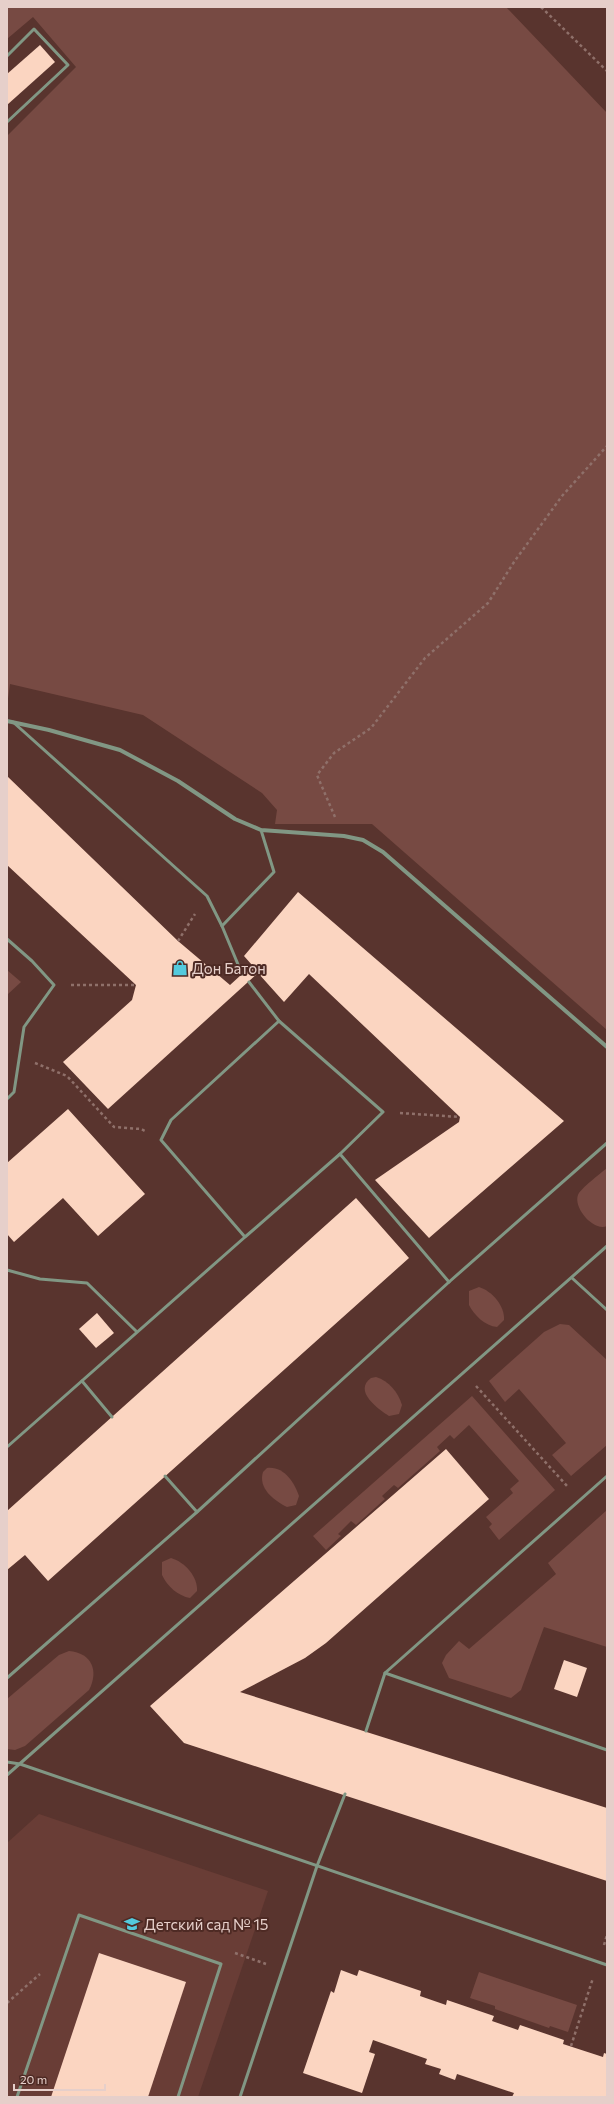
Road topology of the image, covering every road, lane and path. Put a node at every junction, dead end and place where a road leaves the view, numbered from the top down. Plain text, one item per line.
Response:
1 (541, 7) edge
2 (7, 56) edge
3 (607, 71) edge
4 (7, 122) edge
5 (607, 446) edge
6 (7, 721) edge
7 (13, 722) junction
8 (261, 830) junction
9 (344, 836) junction
10 (207, 896) junction
11 (222, 926) junction
12 (7, 939) edge
13 (178, 941) dead end
14 (242, 974) dead end
15 (249, 982) dead end
16 (54, 985) junction
17 (136, 985) dead end
18 (279, 1021) junction
19 (607, 1047) edge
20 (19, 1057) junction
21 (7, 1099) edge
22 (384, 1112) junction
23 (460, 1117) dead end
24 (161, 1140) junction
25 (607, 1143) edge
26 (340, 1154) junction
27 (245, 1237) junction
28 (607, 1246) edge
29 (7, 1270) edge
30 (572, 1278) junction
31 (449, 1282) junction
32 (607, 1310) edge
33 (136, 1331) junction
34 (464, 1373) junction
35 (82, 1381) junction
36 (112, 1417) dead end
37 (7, 1447) edge
38 (165, 1476) dead end
39 (607, 1476) edge
40 (581, 1500) junction
41 (197, 1512) junction
42 (385, 1673) junction
43 (7, 1678) edge
44 (366, 1731) dead end
45 (607, 1750) edge
46 (7, 1762) edge
47 (20, 1764) junction
48 (7, 1775) edge
49 (345, 1794) dead end
50 (317, 1866) junction
51 (245, 1956) dead end
52 (598, 1962) junction
53 (607, 1965) edge
54 (282, 1969) junction
55 (41, 1973) dead end
56 (7, 2003) edge
57 (571, 2046) dead end
58 (17, 2097) edge
59 (178, 2097) edge
60 (240, 2097) edge

1 - 3 path
2 - 4 lane
5 - 9 path
6 - 7 street
7 - 8 street
7 - 10 lane
8 - 9 street
8 - 11 lane
9 - 19 street
10 - 11 lane
10 - 13 path
11 - 14 lane
12 - 16 lane
15 - 18 lane
16 - 17 path
16 - 20 lane
18 - 22 lane
18 - 24 lane
20 - 21 lane
20 - 24 path
22 - 23 path
22 - 26 lane
24 - 27 lane
25 - 31 lane
26 - 27 lane
26 - 31 lane
27 - 33 lane
28 - 30 lane
29 - 33 lane
30 - 32 lane
30 - 34 lane
31 - 41 lane
33 - 35 lane
34 - 40 path
34 - 47 lane
35 - 36 lane
35 - 37 lane
38 - 41 lane
39 - 40 lane
40 - 42 lane
41 - 43 lane
42 - 44 lane
42 - 45 lane
46 - 47 lane
47 - 48 lane
47 - 50 lane
49 - 50 lane
50 - 52 lane
50 - 54 lane
51 - 54 path
52 - 53 lane
52 - 57 path
54 - 60 lane
55 - 56 path
58 - 59 lane

